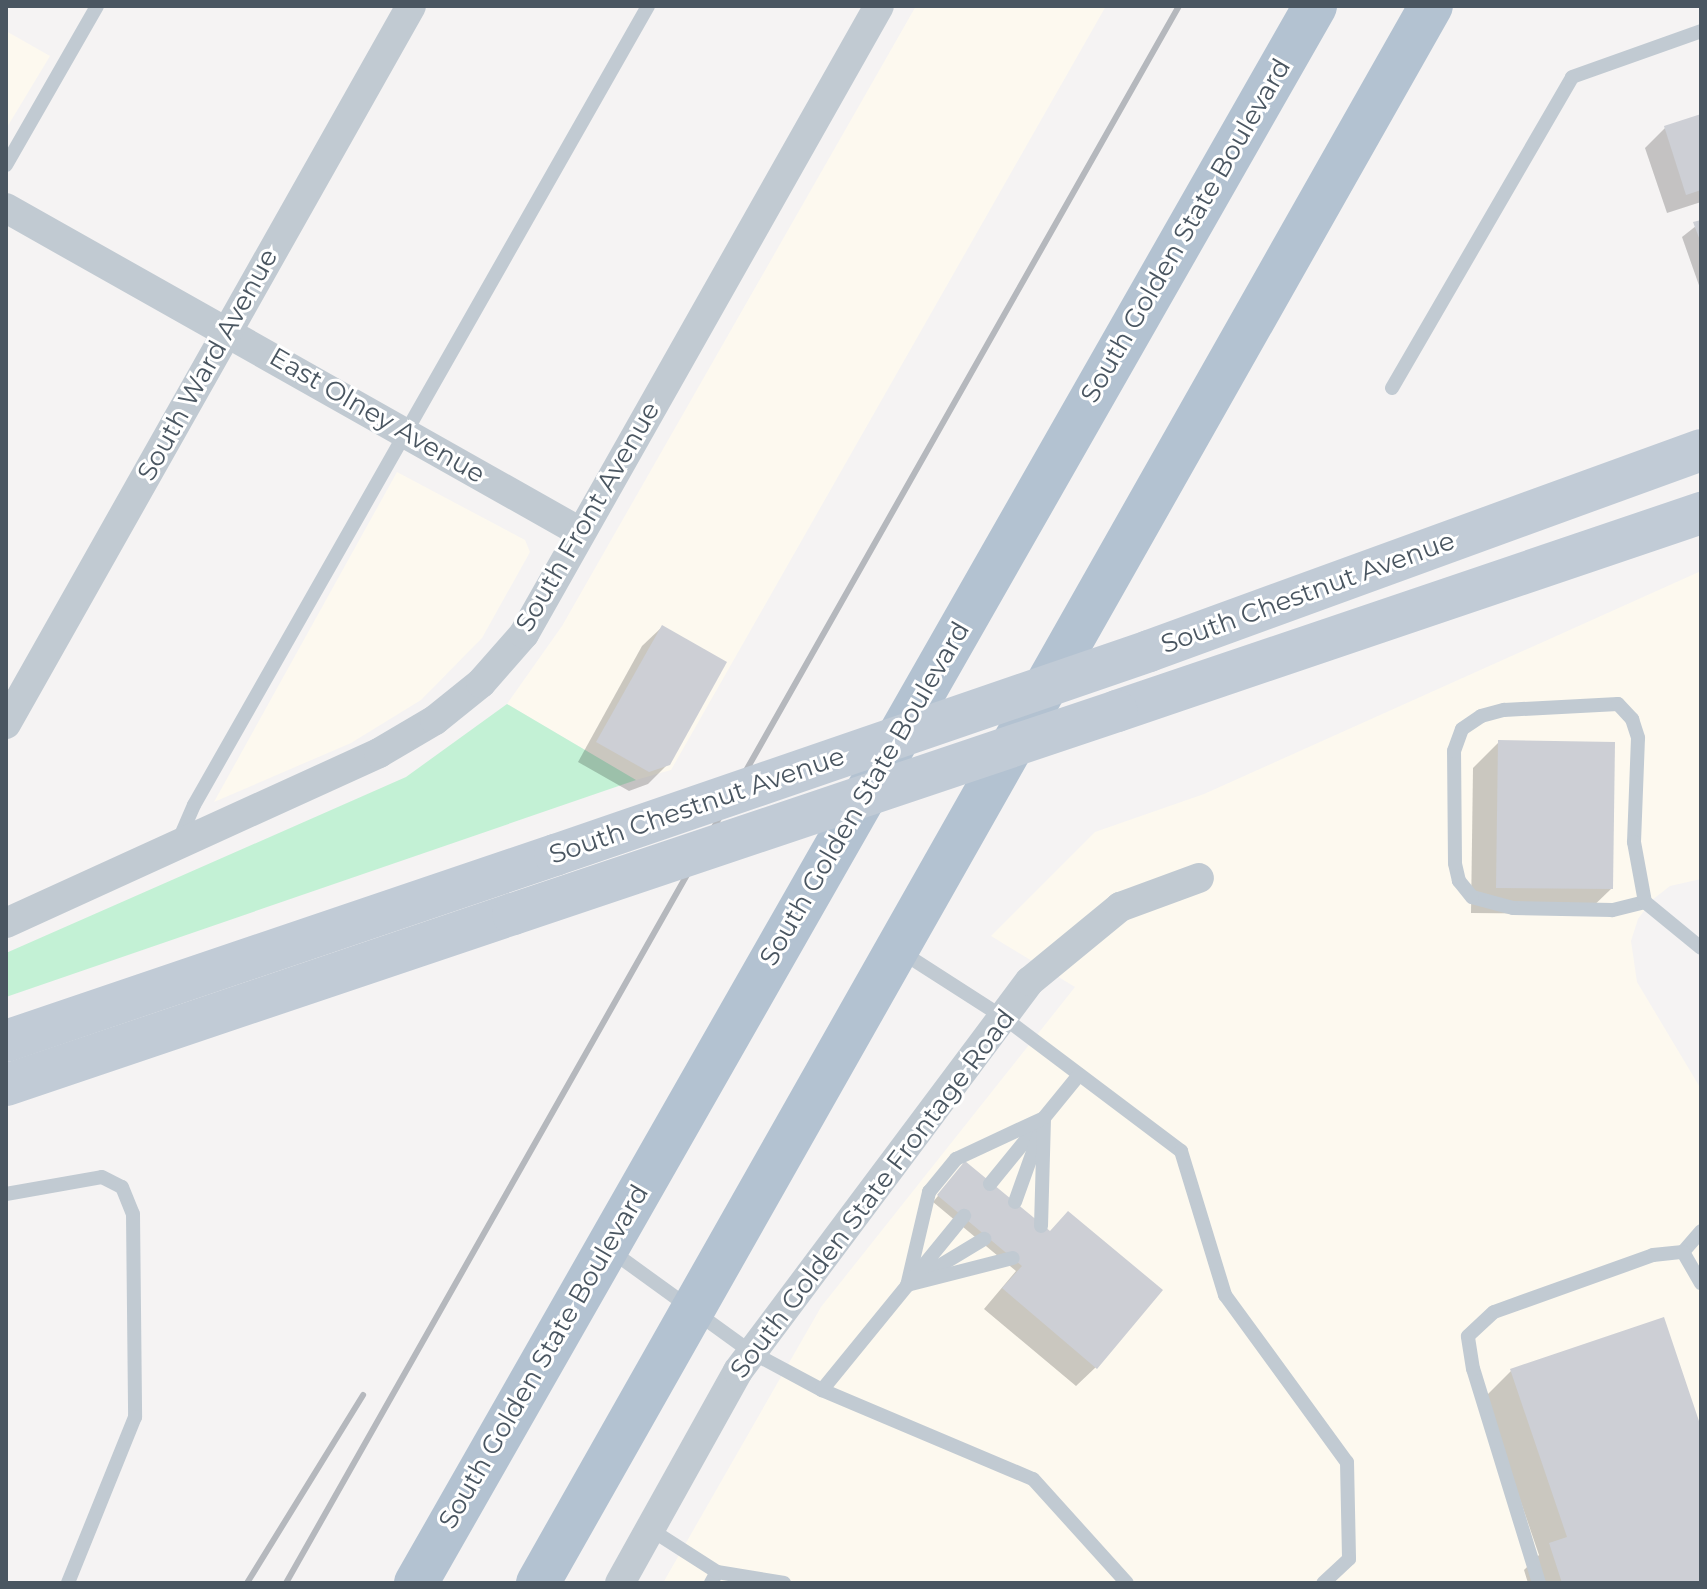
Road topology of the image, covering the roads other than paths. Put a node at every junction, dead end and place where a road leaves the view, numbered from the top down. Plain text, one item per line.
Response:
1 (97, 6) edge
2 (411, 6) edge
3 (648, 6) edge
4 (879, 6) edge
5 (1315, 6) edge
6 (1431, 6) edge
7 (1701, 31) edge
8 (6, 165) edge
9 (6, 208) edge
10 (227, 331) junction
11 (1392, 388) dead end
12 (406, 433) junction
13 (1701, 450) edge
14 (1701, 513) edge
15 (580, 532) junction
16 (6, 724) edge
17 (174, 850) junction
18 (1199, 878) dead end
19 (1645, 902) junction
20 (6, 923) edge
21 (897, 948) junction
22 (1701, 948) edge
23 (1003, 1017) junction
24 (6, 1041) edge
25 (1079, 1075) junction
26 (6, 1085) edge
27 (1044, 1118) junction
28 (990, 1184) dead end
29 (6, 1194) edge
30 (1015, 1202) dead end
31 (964, 1216) dead end
32 (1041, 1226) dead end
33 (1701, 1231) edge
34 (984, 1239) dead end
35 (606, 1247) junction
36 (1683, 1252) junction
37 (1013, 1258) dead end
38 (1701, 1283) edge
39 (907, 1286) junction
40 (692, 1309) junction
41 (751, 1352) junction
42 (822, 1390) junction
43 (650, 1529) junction
44 (714, 1578) edge
45 (68, 1583) edge
46 (416, 1583) edge
47 (538, 1583) edge
48 (620, 1583) edge
49 (784, 1583) edge
50 (1127, 1583) edge
51 (1323, 1583) edge
52 (1539, 1583) edge

1 - 8 lane
2 - 10 street, South Ward Avenue
3 - 12 lane
4 - 15 street, South Front Avenue
5 - 35 main road, South Golden State Boulevard
6 - 21 main road
7 - 11 lane
9 - 10 street, East Olney Avenue
10 - 12 street, East Olney Avenue
10 - 16 street, South Ward Avenue
12 - 15 street, East Olney Avenue
12 - 17 lane
13 - 24 main road, South Chestnut Avenue, bridge
14 - 26 main road, South Chestnut Avenue, bridge
15 - 17 street, South Front Avenue
17 - 20 street, South Front Avenue
18 - 23 street, South Golden State Frontage Road
19 - 19 lane
19 - 22 lane
21 - 23 lane
21 - 40 main road
23 - 25 lane
23 - 41 street, South Golden State Frontage Road
25 - 27 lane
25 - 51 lane
27 - 28 lane
27 - 30 lane
27 - 32 lane
27 - 39 lane
29 - 45 lane
31 - 39 lane
33 - 36 lane
34 - 39 lane
35 - 40 lane
35 - 46 main road, South Golden State Boulevard
36 - 38 lane
36 - 52 lane
37 - 39 lane
39 - 42 lane
40 - 41 lane
40 - 47 main road
41 - 42 lane
41 - 43 street, South Golden State Frontage Road
42 - 50 lane
43 - 44 lane
43 - 48 street, South Golden State Frontage Road
44 - 49 lane

